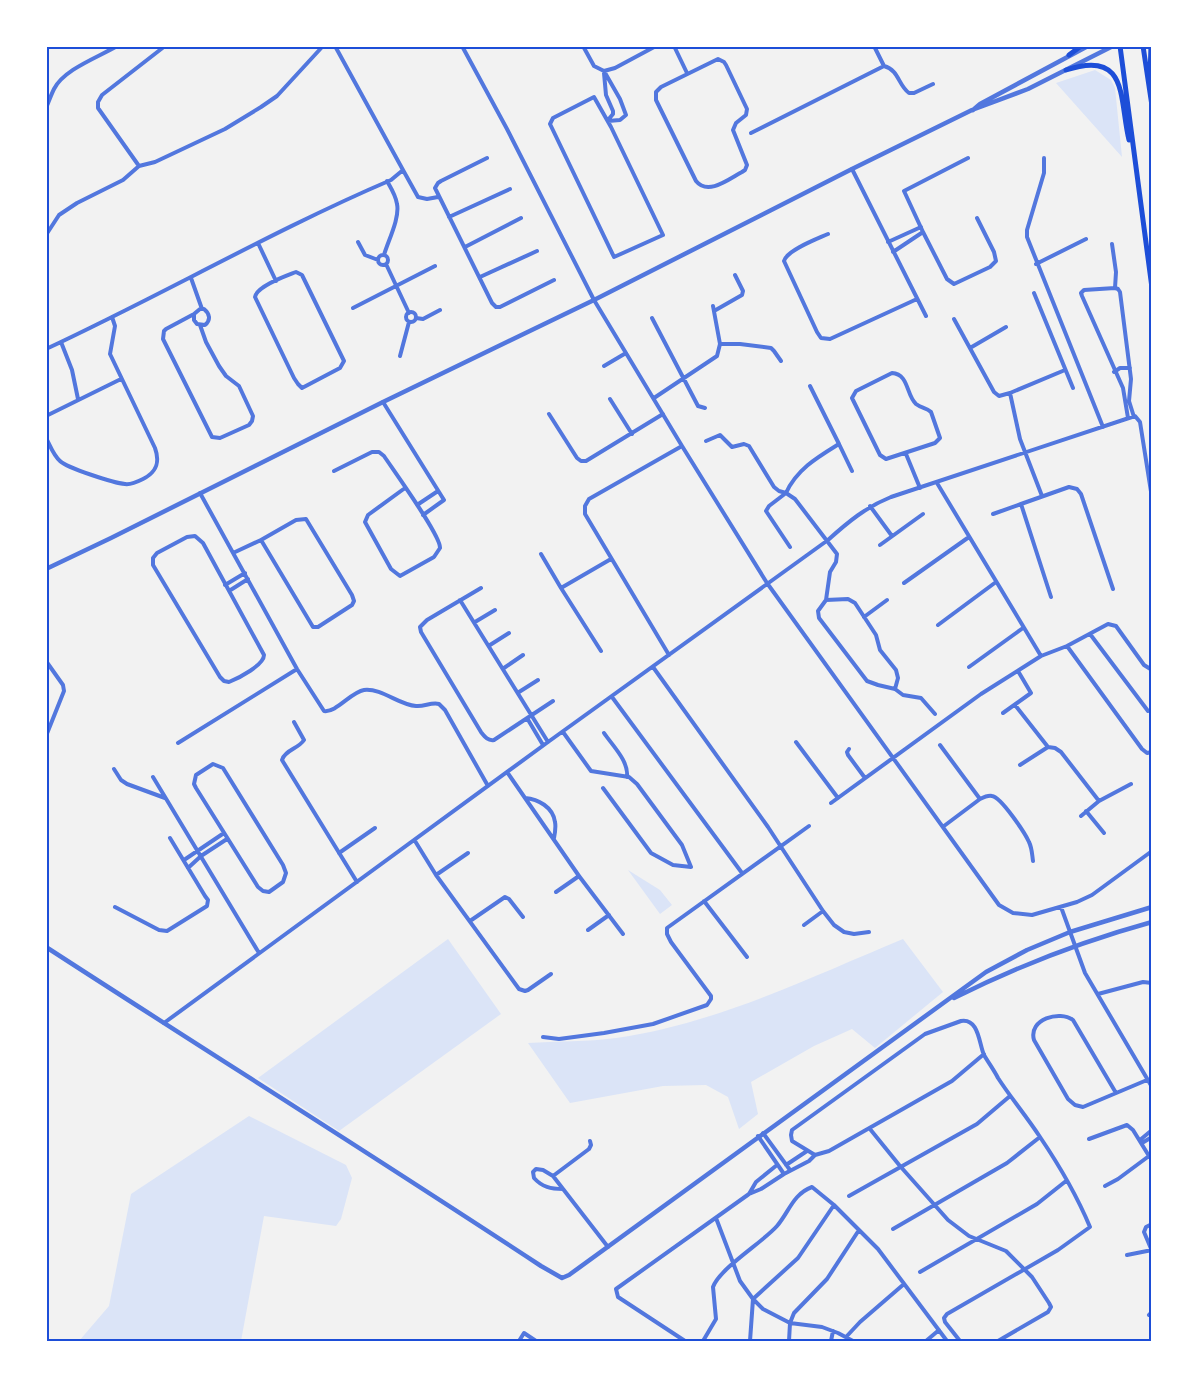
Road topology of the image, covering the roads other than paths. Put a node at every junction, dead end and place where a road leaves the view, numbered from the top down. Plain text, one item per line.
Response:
1 (117, 46) edge
2 (165, 46) edge
3 (323, 46) edge
4 (335, 46) edge
5 (462, 46) edge
6 (583, 46) edge
7 (656, 46) edge
8 (674, 46) edge
9 (874, 46) edge
10 (1081, 46) edge
11 (1088, 46) edge
12 (1113, 46) edge
13 (1120, 46) edge
14 (1143, 46) edge
15 (1151, 46) edge
16 (1069, 55) junction
17 (884, 66) junction
18 (1066, 70) junction
19 (604, 71) junction
20 (687, 72) junction
21 (933, 84) dead end
22 (1152, 104) edge
23 (46, 108) edge
24 (972, 110) junction
25 (608, 121) junction
26 (751, 133) dead end
27 (488, 158) dead end
28 (968, 158) dead end
29 (1044, 158) dead end
30 (1135, 164) junction
31 (139, 166) junction
32 (852, 169) junction
33 (403, 170) junction
34 (389, 180) junction
35 (510, 189) dead end
36 (438, 197) junction
37 (450, 217) junction
38 (521, 218) dead end
39 (977, 218) dead end
40 (922, 229) junction
41 (828, 234) dead end
42 (46, 235) edge
43 (1086, 239) dead end
44 (358, 242) dead end
45 (888, 242) junction
46 (258, 243) junction
47 (1112, 244) dead end
48 (464, 247) junction
49 (537, 251) dead end
50 (893, 252) junction
51 (384, 255) junction
52 (378, 260) junction
53 (386, 264) junction
54 (1036, 264) junction
55 (435, 266) dead end
56 (735, 275) dead end
57 (191, 278) junction
58 (480, 278) junction
59 (554, 280) dead end
60 (276, 281) junction
61 (396, 285) junction
62 (1115, 288) junction
63 (1152, 288) edge
64 (1034, 293) dead end
65 (917, 299) junction
66 (594, 300) junction
67 (352, 308) dead end
68 (202, 309) junction
69 (440, 310) dead end
70 (409, 312) junction
71 (194, 314) junction
72 (926, 316) dead end
73 (112, 317) junction
74 (416, 318) junction
75 (652, 318) dead end
76 (954, 319) dead end
77 (409, 322) junction
78 (200, 325) junction
79 (1006, 327) dead end
80 (61, 342) junction
81 (720, 344) junction
82 (47, 347) edge
83 (970, 348) junction
84 (626, 353) junction
85 (400, 356) dead end
86 (780, 361) dead end
87 (604, 366) dead end
88 (1130, 368) junction
89 (1065, 370) junction
90 (1114, 372) junction
91 (684, 378) junction
92 (121, 379) junction
93 (810, 386) dead end
94 (1073, 388) dead end
95 (1010, 393) junction
96 (654, 398) junction
97 (78, 399) junction
98 (610, 399) dead end
99 (383, 402) junction
100 (705, 408) dead end
101 (549, 414) dead end
102 (664, 414) junction
103 (46, 416) edge
104 (1134, 417) junction
105 (1128, 418) junction
106 (1103, 427) junction
107 (632, 434) junction
108 (46, 438) edge
109 (706, 442) dead end
110 (839, 444) junction
111 (682, 446) junction
112 (906, 454) junction
113 (1025, 454) junction
114 (334, 471) dead end
115 (852, 471) dead end
116 (937, 483) junction
117 (405, 488) junction
118 (920, 488) junction
119 (438, 491) junction
120 (786, 492) junction
121 (200, 494) junction
122 (1042, 496) junction
123 (1152, 498) edge
124 (1021, 504) junction
125 (417, 505) junction
126 (870, 506) junction
127 (923, 514) dead end
128 (993, 514) dead end
129 (423, 515) junction
130 (1152, 515) edge
131 (1151, 521) edge
132 (892, 536) junction
133 (969, 537) junction
134 (261, 540) junction
135 (828, 540) junction
136 (880, 545) dead end
137 (790, 547) dead end
138 (233, 552) junction
139 (541, 554) dead end
140 (611, 559) junction
141 (46, 569) edge
142 (245, 573) junction
143 (248, 579) junction
144 (767, 582) junction
145 (996, 582) junction
146 (904, 583) dead end
147 (225, 585) junction
148 (481, 588) dead end
149 (561, 588) junction
150 (1113, 589) dead end
151 (229, 591) junction
152 (1051, 597) dead end
153 (460, 600) junction
154 (826, 600) junction
155 (887, 600) dead end
156 (496, 610) dead end
157 (864, 617) junction
158 (475, 622) junction
159 (938, 625) dead end
160 (1023, 628) junction
161 (509, 633) dead end
162 (1090, 634) junction
163 (490, 645) junction
164 (1067, 646) junction
165 (601, 650) dead end
166 (523, 655) dead end
167 (669, 655) junction
168 (1041, 656) junction
169 (46, 661) edge
170 (653, 667) junction
171 (297, 668) junction
172 (504, 668) junction
173 (969, 668) dead end
174 (1152, 670) edge
175 (1018, 671) junction
176 (538, 680) dead end
177 (896, 688) junction
178 (518, 692) junction
179 (612, 697) junction
180 (553, 701) dead end
181 (1015, 705) junction
182 (1148, 711) dead end
183 (1003, 713) dead end
184 (532, 714) junction
185 (935, 714) dead end
186 (527, 718) junction
187 (294, 722) dead end
188 (563, 732) junction
189 (604, 733) dead end
190 (46, 736) edge
191 (548, 742) junction
192 (796, 742) dead end
193 (178, 744) dead end
194 (544, 745) junction
195 (940, 745) dead end
196 (1048, 747) junction
197 (849, 749) dead end
198 (1152, 752) edge
199 (892, 758) junction
200 (1020, 765) dead end
201 (114, 769) dead end
202 (507, 772) junction
203 (153, 777) dead end
204 (627, 777) junction
205 (864, 778) junction
206 (1131, 784) dead end
207 (488, 786) junction
208 (603, 788) dead end
209 (165, 798) junction
210 (525, 798) junction
211 (838, 798) junction
212 (980, 799) junction
213 (1099, 801) junction
214 (831, 803) dead end
215 (1086, 811) junction
216 (1081, 816) dead end
217 (809, 826) dead end
218 (944, 826) junction
219 (375, 828) dead end
220 (224, 833) junction
221 (1104, 833) dead end
222 (170, 838) dead end
223 (227, 839) junction
224 (554, 839) junction
225 (415, 840) junction
226 (781, 847) junction
227 (198, 850) junction
228 (1152, 851) edge
229 (339, 853) junction
230 (468, 853) dead end
231 (202, 856) junction
232 (184, 860) junction
233 (1033, 861) dead end
234 (188, 868) junction
235 (742, 873) junction
236 (436, 875) junction
237 (579, 876) junction
238 (357, 882) junction
239 (556, 892) dead end
240 (704, 901) junction
241 (115, 907) dead end
242 (1061, 907) junction
243 (1152, 907) edge
244 (823, 911) junction
245 (609, 915) junction
246 (523, 917) dead end
247 (470, 922) junction
248 (1152, 922) edge
249 (804, 925) dead end
250 (588, 930) dead end
251 (869, 932) dead end
252 (1070, 932) junction
253 (623, 934) dead end
254 (1074, 946) junction
255 (46, 947) edge
256 (259, 953) junction
257 (747, 957) dead end
258 (551, 974) dead end
259 (1152, 983) edge
260 (1098, 994) junction
261 (946, 1002) junction
262 (164, 1023) junction
263 (543, 1037) dead end
264 (984, 1054) junction
265 (1147, 1080) junction
266 (1152, 1087) edge
267 (1116, 1093) junction
268 (1010, 1096) junction
269 (870, 1128) junction
270 (1152, 1130) edge
271 (761, 1134) junction
272 (1040, 1137) junction
273 (1152, 1137) edge
274 (1089, 1139) dead end
275 (590, 1141) dead end
276 (1141, 1141) junction
277 (807, 1151) junction
278 (816, 1156) junction
279 (1150, 1157) edge
280 (777, 1165) junction
281 (786, 1165) junction
282 (900, 1166) junction
283 (790, 1170) junction
284 (784, 1174) junction
285 (553, 1176) junction
286 (1066, 1181) junction
287 (1105, 1186) dead end
288 (563, 1189) junction
289 (749, 1194) junction
290 (849, 1196) dead end
291 (934, 1204) junction
292 (834, 1205) junction
293 (716, 1218) junction
294 (1152, 1224) edge
295 (893, 1229) dead end
296 (859, 1230) junction
297 (976, 1239) junction
298 (608, 1247) junction
299 (1152, 1251) edge
300 (1127, 1255) dead end
301 (733, 1264) junction
302 (1024, 1269) junction
303 (920, 1272) dead end
304 (904, 1284) junction
305 (753, 1299) junction
306 (790, 1323) junction
307 (939, 1330) junction
308 (833, 1331) junction
309 (846, 1337) junction
310 (519, 1341) edge
311 (536, 1341) edge
312 (685, 1341) edge
313 (703, 1341) edge
314 (750, 1341) edge
315 (789, 1341) edge
316 (831, 1341) edge
317 (853, 1341) edge
318 (926, 1341) edge
319 (947, 1341) edge
320 (960, 1341) edge
321 (998, 1341) edge

1 - 23 street
2 - 31 street
3 - 31 street
4 - 33 street
5 - 66 street
6 - 19 street
7 - 19 street
8 - 20 street
9 - 17 street
10 - 16 main road
11 - 16 street
12 - 18 street
13 - 30 main road
14 - 22 main road
15 - 22 main road
16 - 24 street
17 - 21 street
17 - 26 street
18 - 24 street
18 - 30 main road
19 - 25 street
19 - 25 street
20 - 20 street
24 - 32 street
25 - 25 street
27 - 36 street
28 - 40 street
29 - 54 street
30 - 63 main road
31 - 42 street
32 - 45 street
32 - 66 street
33 - 34 street
33 - 36 street
34 - 46 street
34 - 51 street
35 - 37 street
36 - 37 street
37 - 48 street
38 - 48 street
39 - 40 street
40 - 45 street
40 - 50 street
41 - 65 street
43 - 54 street
44 - 52 street
45 - 50 street
46 - 57 street
46 - 60 street
47 - 62 street
48 - 58 street
49 - 58 street
50 - 65 street
51 - 52 street
51 - 53 street
52 - 53 street
53 - 61 street
54 - 106 street
55 - 61 street
56 - 81 street
57 - 68 street
57 - 73 street
58 - 59 street
60 - 60 street
61 - 67 street
61 - 70 street
62 - 88 street
62 - 90 street
64 - 89 street
65 - 72 street
66 - 84 street
66 - 99 street
68 - 71 street
68 - 78 street
69 - 74 street
70 - 74 street
70 - 77 street
71 - 78 street
71 - 78 street
73 - 80 street
73 - 92 street
74 - 77 street
75 - 91 street
76 - 83 street
77 - 85 street
79 - 83 street
80 - 82 street
80 - 97 street
81 - 86 street
81 - 91 street
83 - 95 street
84 - 87 street
84 - 96 street
88 - 90 street
88 - 104 street
89 - 94 street
89 - 95 street
90 - 105 street
91 - 96 street
91 - 100 street
92 - 97 street
92 - 108 street
93 - 110 street
95 - 113 street
96 - 102 street
97 - 103 street
98 - 107 street
99 - 119 street
99 - 121 street
101 - 107 street
102 - 107 street
102 - 111 street
104 - 105 street
104 - 123 street
105 - 106 street
106 - 113 street
109 - 120 street
110 - 115 street
110 - 120 street
111 - 140 street
111 - 144 street
112 - 112 street
112 - 118 street
113 - 116 street
113 - 122 street
114 - 117 street
116 - 118 street
116 - 133 street
117 - 125 street
117 - 129 street
118 - 126 street
119 - 125 street
119 - 129 street
120 - 135 street
120 - 137 street
121 - 138 street
121 - 141 street
122 - 124 street
122 - 150 street
124 - 128 street
124 - 152 street
125 - 129 street
126 - 132 street
126 - 135 street
127 - 132 street
130 - 131 street
132 - 136 street
133 - 145 street
133 - 146 street
134 - 134 street
134 - 138 street
135 - 144 street
135 - 154 street
138 - 142 street
139 - 149 street
140 - 149 street
140 - 167 street
142 - 143 street
142 - 147 street
143 - 151 street
143 - 171 street
144 - 167 street
144 - 199 street
145 - 159 street
145 - 160 street
147 - 151 street
147 - 151 street
148 - 153 street
149 - 165 street
153 - 158 street
153 - 186 street
154 - 157 street
154 - 177 street
155 - 157 street
156 - 158 street
157 - 177 street
158 - 163 street
160 - 168 street
160 - 173 street
161 - 163 street
162 - 164 street
162 - 174 street
162 - 182 street
163 - 172 street
164 - 168 street
164 - 198 street
166 - 172 street
167 - 170 street
168 - 175 street
169 - 190 street
170 - 179 street
170 - 226 street
171 - 193 street
171 - 207 street
172 - 178 street
175 - 181 street
175 - 199 street
176 - 178 street
177 - 185 street
178 - 184 street
179 - 188 street
179 - 235 street
180 - 184 street
181 - 183 street
181 - 196 street
184 - 186 street
184 - 191 street
186 - 194 street
187 - 229 street
188 - 191 street
188 - 204 street
189 - 204 street
191 - 194 street
192 - 211 street
194 - 202 street
195 - 212 street
196 - 200 street
196 - 213 street
197 - 205 street
199 - 205 street
199 - 218 street
201 - 209 street
202 - 207 street
202 - 210 street
203 - 209 street
204 - 208 street
205 - 211 street
206 - 213 street
207 - 225 street
209 - 227 street
210 - 224 street
210 - 224 street
211 - 214 street
212 - 218 street
212 - 233 street
213 - 215 street
215 - 216 street
215 - 221 street
217 - 226 street
218 - 242 street
219 - 229 street
220 - 223 street
220 - 223 street
220 - 227 street
222 - 232 street
223 - 231 street
224 - 237 street
225 - 236 street
225 - 238 street
226 - 235 street
226 - 244 street
227 - 231 street
227 - 232 street
228 - 242 street
229 - 238 street
230 - 236 street
231 - 234 street
231 - 256 street
232 - 234 street
234 - 241 street
235 - 240 street
236 - 247 street
237 - 239 street
237 - 245 street
238 - 256 street
240 - 257 street
240 - 263 street
242 - 252 street
243 - 252 street
244 - 249 street
244 - 251 street
245 - 250 street
245 - 253 street
246 - 247 street
247 - 258 street
248 - 254 street
252 - 254 street
252 - 261 street
254 - 260 street
254 - 261 street
255 - 262 street
256 - 262 street
259 - 260 street
260 - 265 street
261 - 271 street
262 - 298 street
264 - 268 street
264 - 269 street
264 - 277 street
265 - 266 street
265 - 267 street
267 - 267 street
268 - 272 street
268 - 282 street
269 - 278 street
269 - 282 street
270 - 276 street
271 - 280 street
271 - 281 street
271 - 298 street
272 - 286 street
272 - 291 street
273 - 276 street
274 - 276 street
275 - 285 street
276 - 279 street
277 - 278 street
277 - 281 street
278 - 283 street
279 - 287 street
280 - 284 street
280 - 289 street
281 - 283 street
282 - 290 street
282 - 291 street
283 - 284 street
284 - 289 street
285 - 288 street
285 - 288 street
286 - 297 street
286 - 302 street
288 - 298 street
289 - 293 street
291 - 295 street
291 - 297 street
292 - 296 street
292 - 301 street
292 - 305 street
293 - 301 street
293 - 312 street
294 - 299 street
296 - 304 street
296 - 306 street
297 - 302 street
297 - 303 street
299 - 300 street
301 - 305 street
301 - 313 street
302 - 320 street
302 - 321 street
304 - 307 street
304 - 309 street
305 - 306 street
305 - 314 street
306 - 308 street
306 - 315 street
307 - 318 street
307 - 319 street
308 - 309 street
308 - 316 street
309 - 317 street
310 - 311 street

